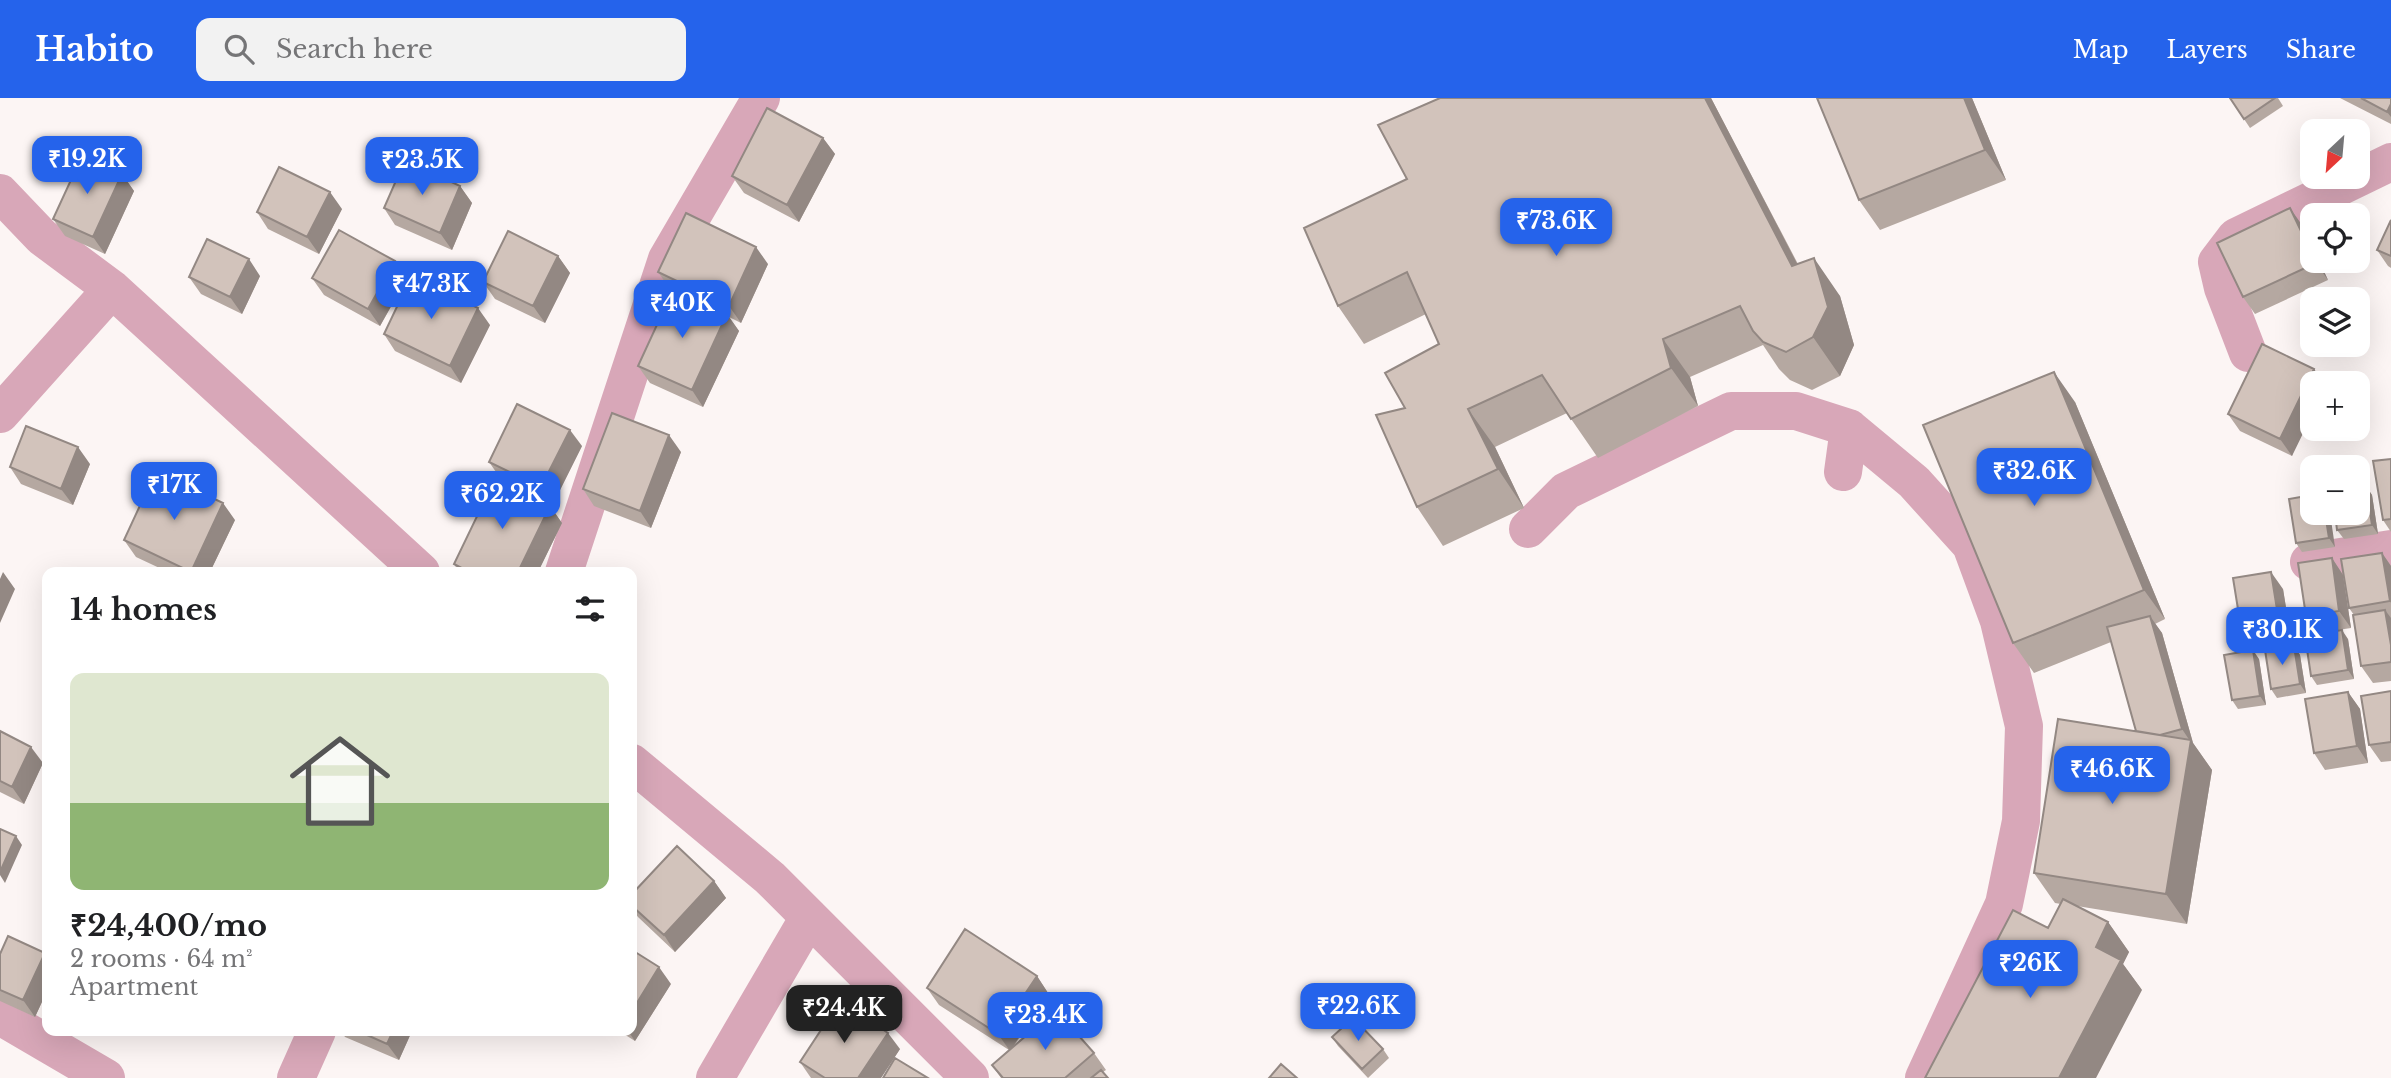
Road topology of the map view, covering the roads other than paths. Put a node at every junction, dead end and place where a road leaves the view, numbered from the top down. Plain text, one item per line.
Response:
1 (761, 98) edge
2 (2391, 162) edge
3 (0, 193) edge
4 (113, 289) junction
5 (2248, 354) dead end
6 (0, 414) edge
7 (1849, 428) junction
8 (1843, 472) dead end
9 (1528, 529) dead end
10 (2391, 549) edge
11 (2309, 562) edge
12 (416, 567) edge
13 (566, 567) edge
14 (637, 767) edge
15 (809, 917) junction
16 (0, 1016) edge
17 (315, 1036) edge
18 (106, 1078) edge
19 (296, 1078) edge
20 (715, 1078) edge
21 (970, 1078) edge
22 (1924, 1078) edge

1 - 13 street
2 - 5 street
3 - 4 street
4 - 6 street
4 - 12 street
7 - 8 street
7 - 9 street
7 - 22 street
10 - 11 street
14 - 15 street
15 - 20 street
15 - 21 street
16 - 18 street
17 - 19 street

